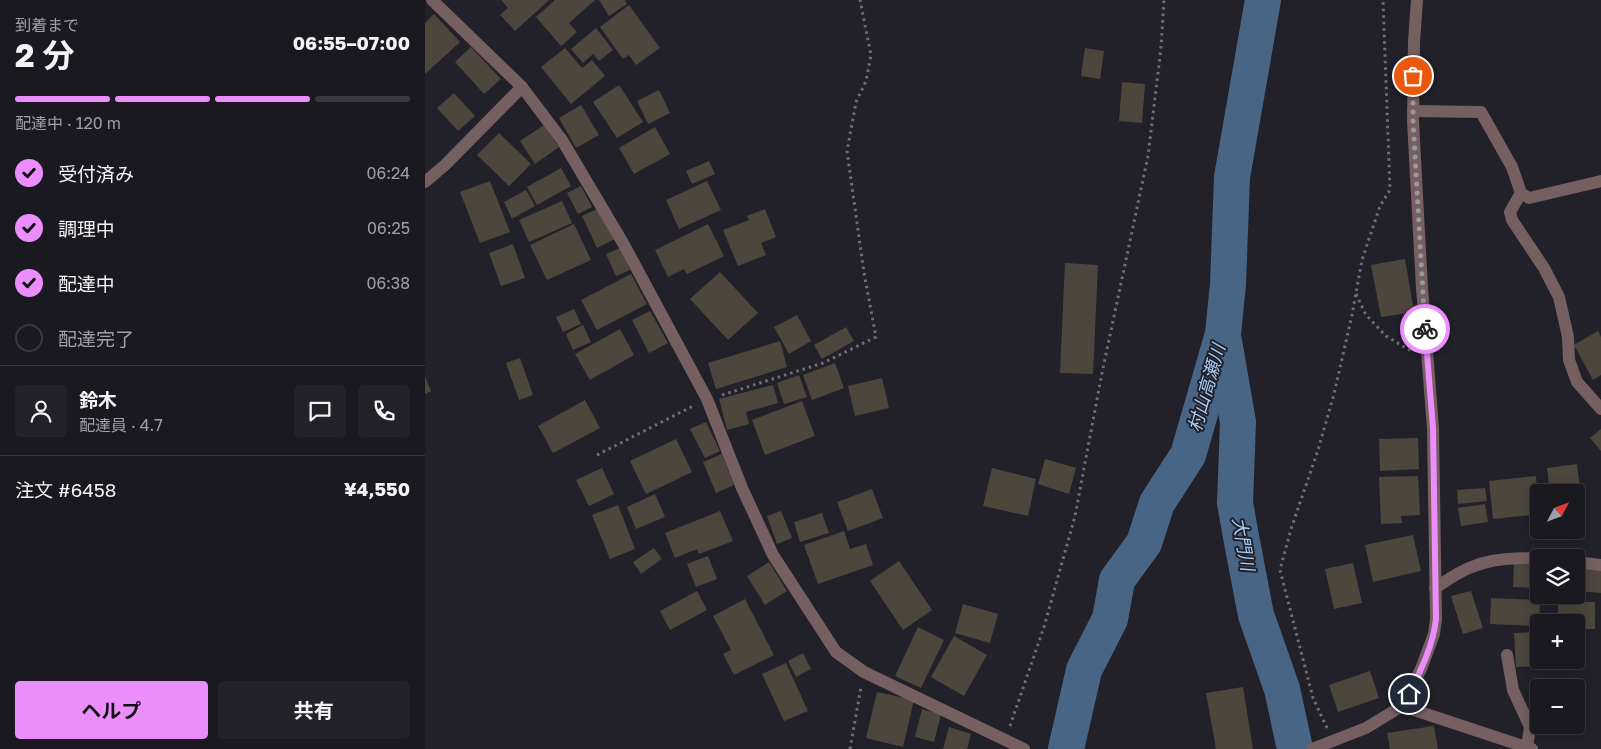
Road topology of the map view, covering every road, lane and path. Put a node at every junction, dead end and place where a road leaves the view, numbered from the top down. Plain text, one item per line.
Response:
1 (432, 0) edge
2 (860, 0) edge
3 (1164, 0) edge
4 (1383, 0) edge
5 (1417, 0) edge
6 (522, 87) junction
7 (1413, 110) junction
8 (1601, 181) edge
9 (425, 182) edge
10 (1521, 193) junction
11 (1356, 294) junction
12 (1428, 360) junction
13 (707, 400) junction
14 (1601, 409) edge
15 (597, 455) dead end
16 (1530, 559) edge
17 (1585, 563) edge
18 (1601, 565) edge
19 (1435, 588) junction
20 (1507, 655) dead end
21 (864, 672) junction
22 (1402, 706) junction
23 (1005, 739) junction
24 (1333, 741) junction
25 (1313, 748) edge
26 (1530, 748) edge
27 (850, 749) edge
28 (1024, 749) edge

1 - 6 street
2 - 13 path
3 - 23 path
4 - 11 path
5 - 7 street
6 - 9 street
6 - 13 street
7 - 10 street
7 - 12 street
8 - 10 street
10 - 14 street
11 - 12 path
11 - 24 path
12 - 19 street
13 - 15 path
13 - 21 street
16 - 19 street
17 - 18 street
19 - 22 street
20 - 26 street
21 - 23 street
21 - 27 path
22 - 24 street
22 - 26 street
23 - 28 street
24 - 25 street

